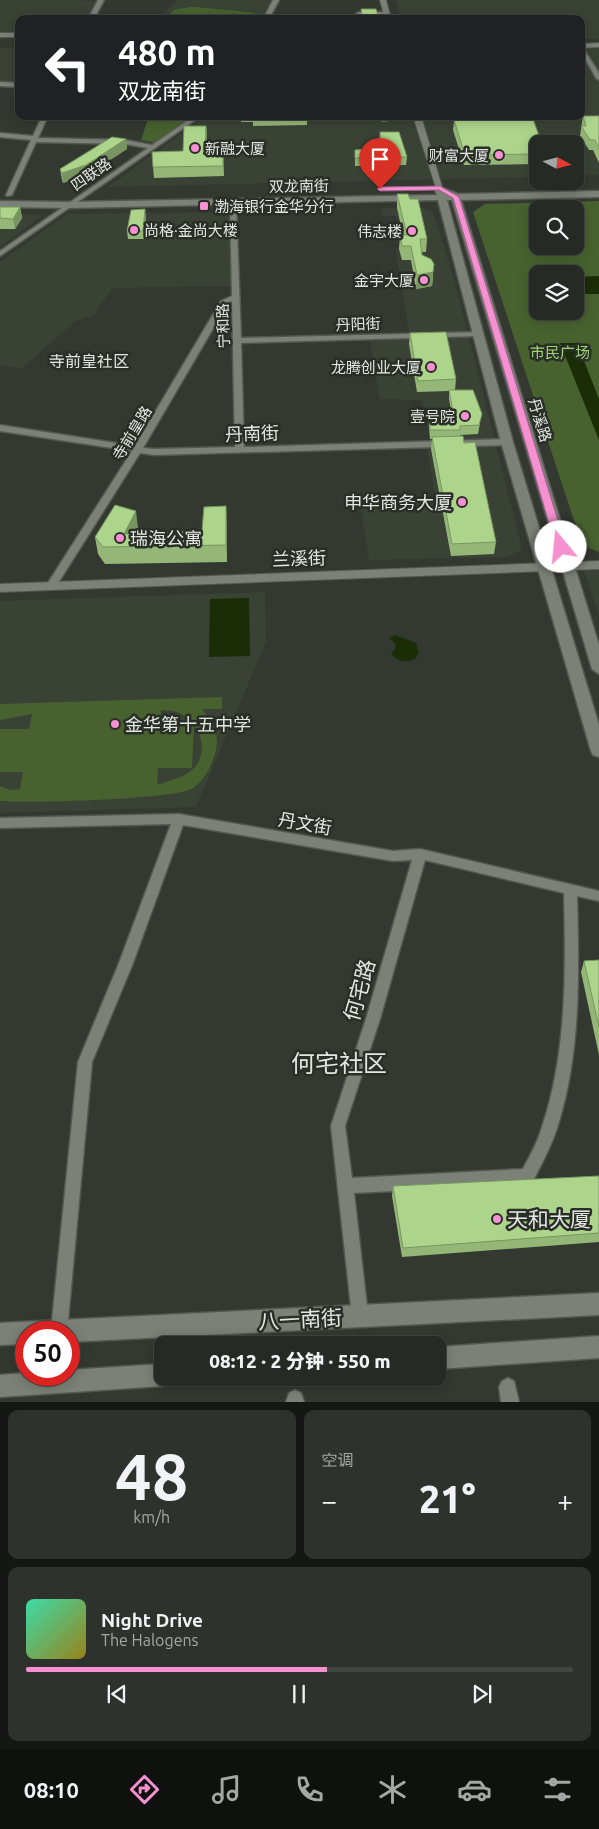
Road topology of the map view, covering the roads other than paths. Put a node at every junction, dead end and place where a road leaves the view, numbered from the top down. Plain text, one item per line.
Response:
1 (101, 0) edge
2 (276, 0) edge
3 (383, 0) edge
4 (93, 15) edge
5 (268, 15) edge
6 (357, 15) edge
7 (374, 15) edge
8 (388, 15) edge
9 (0, 35) edge
10 (15, 35) edge
11 (599, 45) edge
12 (585, 46) edge
13 (585, 53) edge
14 (599, 78) edge
15 (0, 84) edge
16 (15, 85) edge
17 (43, 120) edge
18 (192, 120) edge
19 (418, 120) edge
20 (0, 135) edge
21 (35, 139) junction
22 (154, 147) junction
23 (599, 184) edge
24 (446, 194) junction
25 (599, 194) edge
26 (4, 195) edge
27 (84, 196) junction
28 (233, 202) junction
29 (0, 204) edge
30 (70, 205) junction
31 (0, 254) edge
32 (236, 297) junction
33 (479, 334) junction
34 (237, 341) junction
35 (0, 428) edge
36 (507, 442) junction
37 (138, 450) junction
38 (240, 450) junction
39 (599, 565) edge
40 (542, 566) junction
41 (566, 566) junction
42 (51, 586) junction
43 (0, 588) edge
44 (599, 669) edge
45 (599, 752) edge
46 (179, 819) junction
47 (0, 823) edge
48 (420, 854) junction
49 (570, 889) junction
50 (599, 896) edge
51 (345, 1186) junction
52 (599, 1304) edge
53 (360, 1316) junction
54 (60, 1321) edge
55 (80, 1330) edge
56 (15, 1333) edge
57 (0, 1334) edge
58 (599, 1347) edge
59 (446, 1357) edge
60 (154, 1376) edge
61 (0, 1386) edge

1 - 4 street
2 - 5 street
3 - 8 street
6 - 7 street
9 - 10 street
11 - 12 street
13 - 14 street
15 - 16 street
17 - 21 street
18 - 22 street, 四联路
19 - 24 street, 丹溪路
20 - 21 street
21 - 22 street
21 - 26 street
22 - 27 street, 四联路
23 - 24 main road, 双龙南街
24 - 25 main road, 双龙南街
24 - 27 main road, 双龙南街
24 - 28 main road, 双龙南街
24 - 33 main road, 丹溪路
24 - 41 main road, 丹溪路
26 - 27 main road, 双龙南街
27 - 30 street, 四联路
28 - 30 main road, 双龙南街
28 - 32 street, 宁和路
29 - 30 main road, 双龙南街
30 - 31 street, 四联路
32 - 34 street, 宁和路
32 - 37 street, 寺前皇路
33 - 34 street, 丹阳街
33 - 36 main road, 丹溪路
34 - 38 street, 宁和路
35 - 37 street, 丹南街
36 - 38 street, 丹南街
36 - 40 main road, 丹溪路
37 - 38 street, 丹南街
37 - 42 street, 寺前皇路
39 - 41 street, 兰溪街
40 - 41 street, 兰溪街
40 - 42 street, 兰溪街
40 - 45 main road, 丹溪路
41 - 44 main road, 丹溪路
42 - 43 street, 兰溪街
46 - 47 street, 丹文街
46 - 48 street, 丹文街
46 - 54 street
48 - 49 street, 丹文街
48 - 51 street, 何宅路
49 - 50 street, 丹文街
49 - 51 street
51 - 53 street, 何宅路
52 - 53 main road, 八一南街
53 - 55 main road, 八一南街
56 - 57 main road, 八一南街
58 - 59 main road
60 - 61 main road

